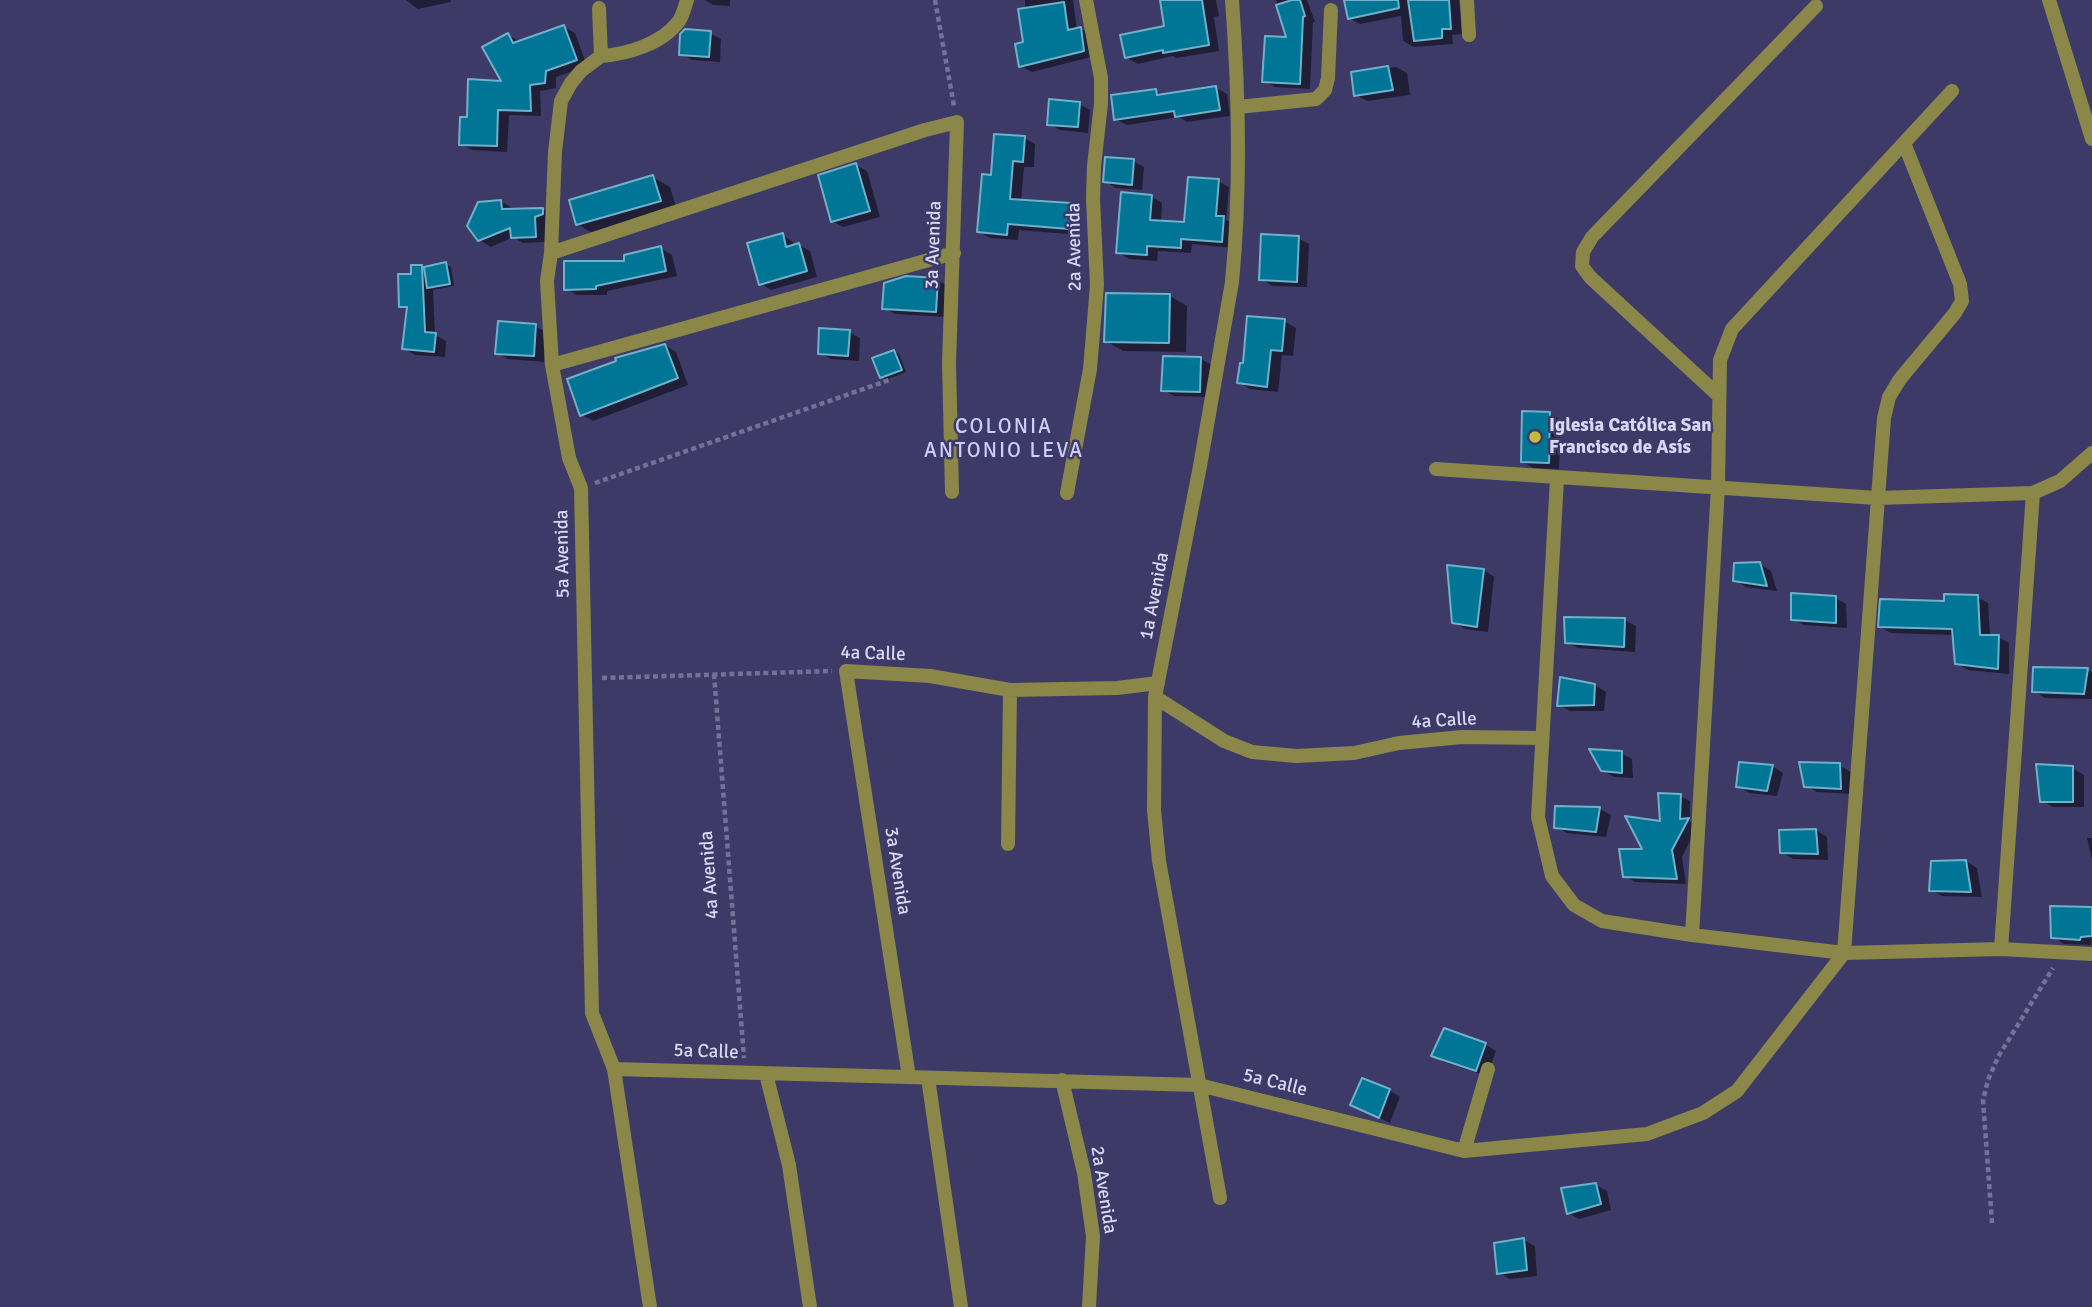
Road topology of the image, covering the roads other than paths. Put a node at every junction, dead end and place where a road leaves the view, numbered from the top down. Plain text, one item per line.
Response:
1 (687, 0) edge
2 (1086, 0) edge
3 (1232, 0) edge
4 (1467, 0) edge
5 (2049, 0) edge
6 (1816, 6) dead end
7 (599, 8) dead end
8 (1331, 10) dead end
9 (1469, 35) dead end
10 (601, 56) junction
11 (1952, 91) dead end
12 (1238, 107) junction
13 (2092, 139) edge
14 (1904, 143) junction
15 (551, 253) junction
16 (954, 253) junction
17 (552, 365) junction
18 (1718, 395) junction
19 (2092, 453) edge
20 (1436, 469) dead end
21 (1557, 479) junction
22 (1718, 487) junction
23 (952, 492) dead end
24 (1068, 493) dead end
25 (2033, 493) junction
26 (1877, 498) junction
27 (846, 671) joint
28 (1010, 690) junction
29 (1156, 690) junction
30 (1542, 738) junction
31 (1008, 844) dead end
32 (1692, 935) junction
33 (2001, 949) junction
34 (1844, 953) junction
35 (2092, 954) edge
36 (614, 1069) junction
37 (1488, 1069) dead end
38 (766, 1074) junction
39 (909, 1077) junction
40 (928, 1078) junction
41 (1062, 1080) junction
42 (1199, 1085) junction
43 (1464, 1152) junction
44 (1220, 1198) dead end
45 (649, 1307) edge
46 (810, 1307) edge
47 (961, 1307) edge
48 (1089, 1307) edge

1 - 10 street
2 - 24 street, 2a Avenida
3 - 12 street, 1a Avenida
4 - 9 street
5 - 13 street
6 - 18 street
7 - 10 street
8 - 12 street
10 - 15 street, 5a Avenida
11 - 14 street
12 - 29 street, 1a Avenida
14 - 18 street
14 - 26 street
15 - 16 street, 3a Avenida
15 - 17 street, 5a Avenida
16 - 17 street
16 - 23 street, 3a Avenida
17 - 36 street, 5a Avenida
18 - 22 street
19 - 25 street
20 - 21 street
21 - 22 street
21 - 30 street
22 - 26 street
22 - 32 street
25 - 26 street
25 - 33 street
26 - 34 street
27 - 28 street, 4a Calle
27 - 39 street, 3a Avenida
28 - 29 street, 4a Calle
28 - 31 street
29 - 30 street, 4a Calle
29 - 42 street, 1a Avenida
30 - 32 street
32 - 34 street
33 - 34 street
33 - 35 street
34 - 43 street, 5a Calle
36 - 38 street, 5a Calle
36 - 45 street, 5a Avenida
37 - 43 street
38 - 39 street, 5a Calle
38 - 46 street
39 - 40 street, 5a Calle
40 - 41 street, 5a Calle
40 - 47 street
41 - 42 street, 5a Calle
41 - 48 street, 2a Avenida
42 - 43 street, 5a Calle
42 - 44 street, 1a Avenida

